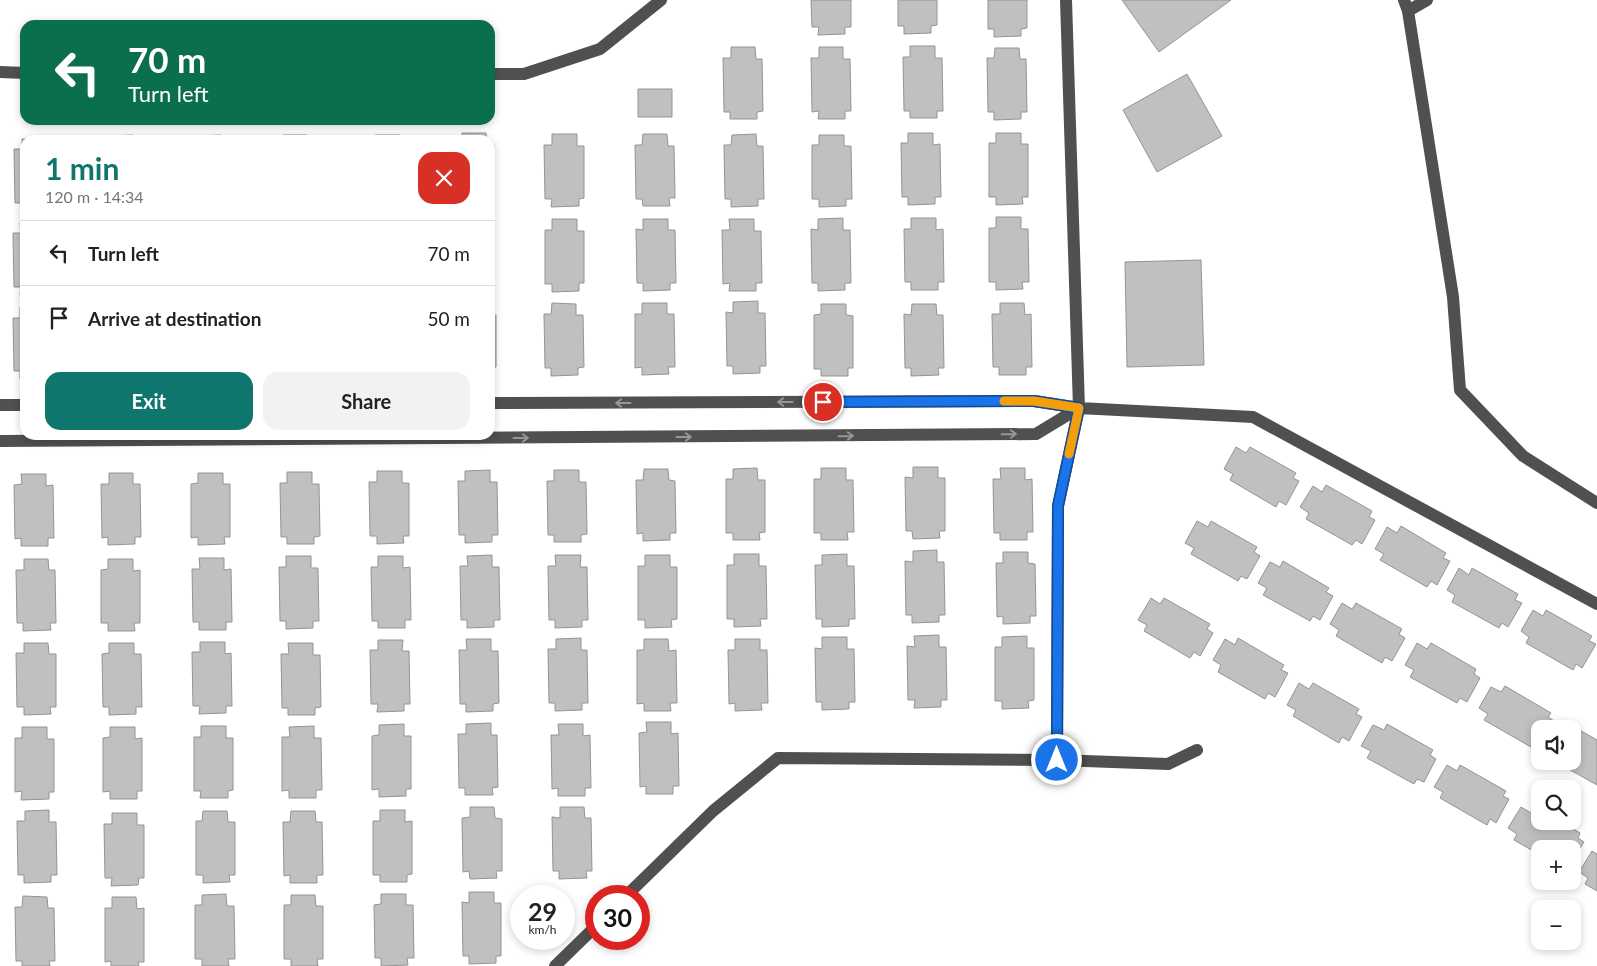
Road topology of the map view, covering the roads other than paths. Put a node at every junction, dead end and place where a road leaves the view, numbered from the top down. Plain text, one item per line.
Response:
1 (661, 0) edge
2 (1066, 0) edge
3 (1427, 0) edge
4 (1406, 5) edge
5 (0, 72) edge
6 (20, 72) edge
7 (495, 74) edge
8 (495, 403) edge
9 (0, 405) edge
10 (20, 405) edge
11 (1079, 408) junction
12 (495, 438) edge
13 (148, 440) edge
14 (0, 441) edge
15 (1597, 503) edge
16 (1597, 604) edge
17 (1197, 750) dead end
18 (1057, 760) junction
19 (637, 885) edge
20 (585, 937) edge
21 (555, 966) edge

1 - 7 street
2 - 11 street
3 - 4 street
4 - 15 street
5 - 6 street
11 -> 8 street
9 - 10 street
12 -> 11 street
11 - 16 street
11 - 18 street
14 -> 13 street
17 - 18 street
18 - 19 street
20 - 21 street

